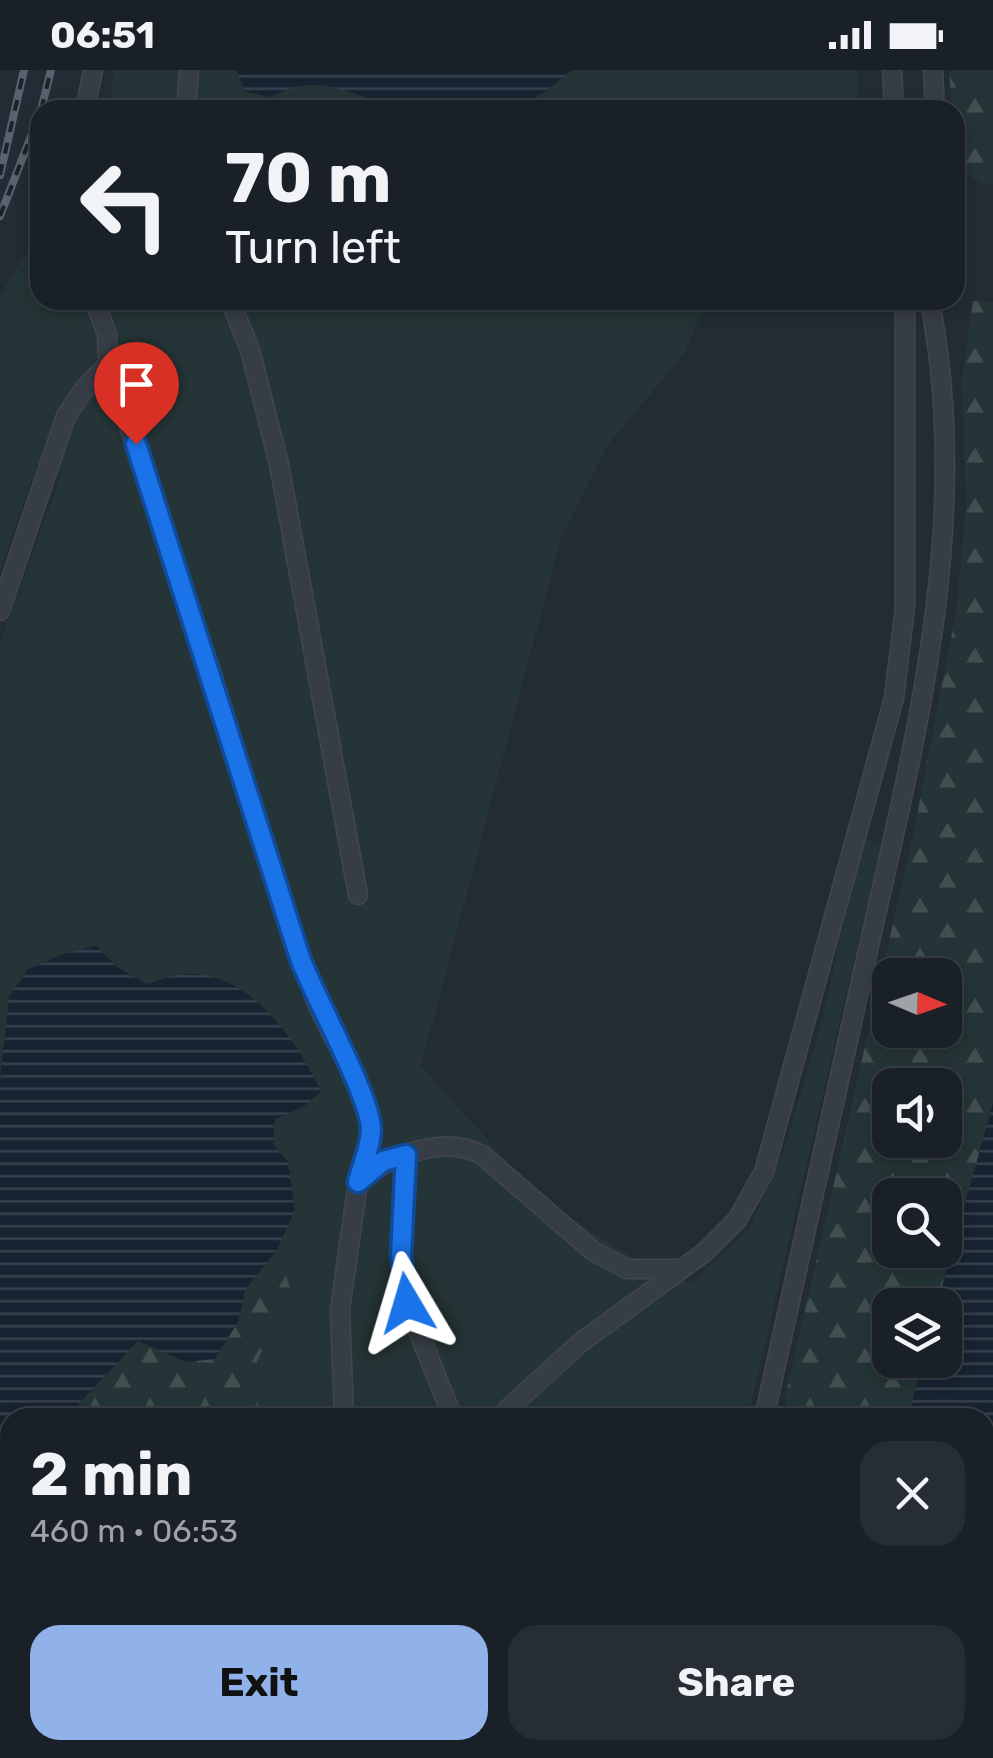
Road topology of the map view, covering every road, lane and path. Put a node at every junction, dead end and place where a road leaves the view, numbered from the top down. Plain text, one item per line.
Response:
1 (93, 70) edge
2 (189, 70) edge
3 (892, 70) edge
4 (933, 70) edge
5 (88, 100) edge
6 (187, 100) edge
7 (894, 100) edge
8 (934, 100) edge
9 (98, 310) edge
10 (234, 310) edge
11 (905, 310) edge
12 (932, 310) edge
13 (108, 364) junction
14 (0, 611) edge
15 (358, 895) dead end
16 (406, 1155) junction
17 (358, 1182) junction
18 (680, 1270) junction
19 (344, 1408) edge
20 (449, 1408) edge
21 (509, 1408) edge
22 (766, 1408) edge

1 - 5 street
2 - 6 street
3 - 7 street
4 - 8 street
9 - 13 street
10 - 15 street
11 - 18 street
12 - 22 street
13 - 14 street
13 - 17 street
16 - 17 street
16 - 18 street
16 - 20 street
17 - 19 street
18 - 21 street

